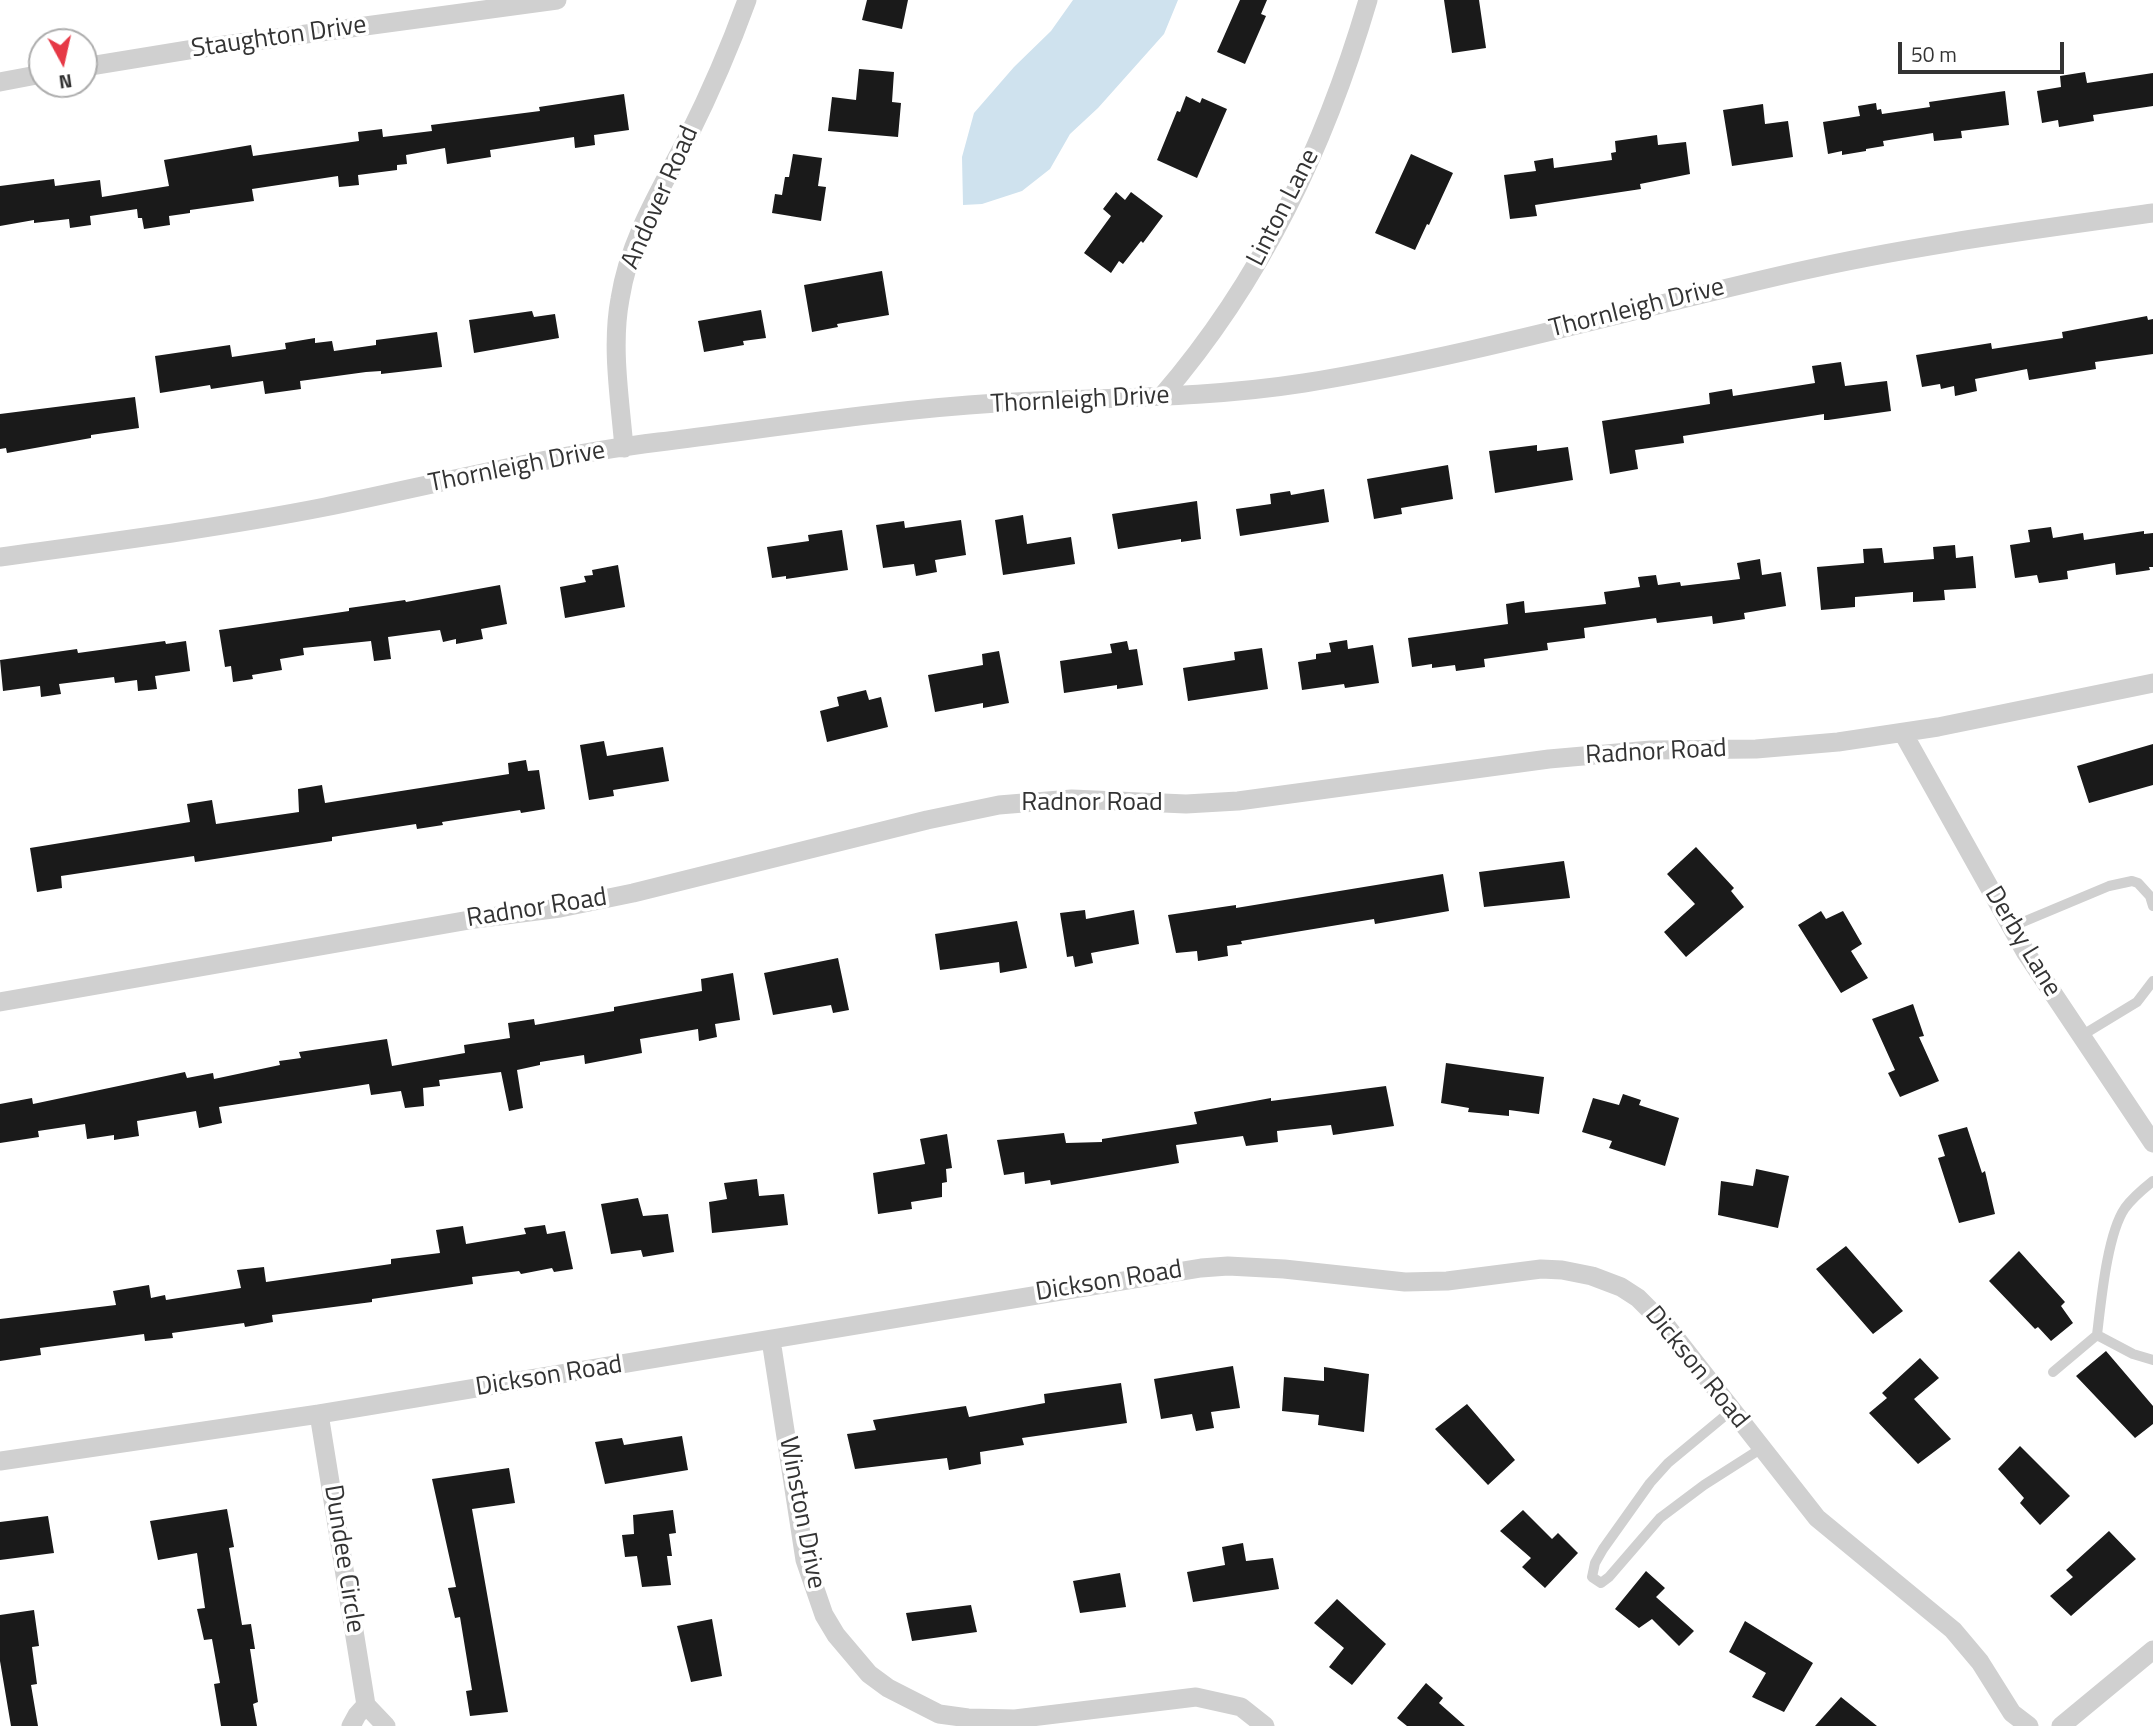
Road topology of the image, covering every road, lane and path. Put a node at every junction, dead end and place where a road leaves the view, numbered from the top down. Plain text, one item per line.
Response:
1 (557, 0) edge
2 (747, 0) edge
3 (1368, 0) edge
4 (98, 65) edge
5 (28, 77) edge
6 (0, 82) edge
7 (2153, 213) edge
8 (1162, 396) junction
9 (624, 448) junction
10 (0, 557) edge
11 (2153, 683) edge
12 (1903, 733) junction
13 (2153, 906) edge
14 (2011, 928) junction
15 (2153, 981) edge
16 (0, 1002) edge
17 (2081, 1036) junction
18 (2153, 1143) edge
19 (2153, 1181) edge
20 (2097, 1335) junction
21 (771, 1340) junction
22 (2153, 1360) edge
23 (2053, 1372) dead end
24 (1732, 1410) junction
25 (319, 1414) junction
26 (1762, 1448) junction
27 (0, 1461) edge
28 (2153, 1650) edge
29 (366, 1705) junction
30 (351, 1726) edge
31 (386, 1726) edge
32 (1265, 1726) edge
33 (2029, 1726) edge
34 (2061, 1726) edge

1 - 4 street, Staughton Drive
2 - 9 street, Andover Road
3 - 8 street, Linton Lane
5 - 6 street
7 - 8 street, Thornleigh Drive
8 - 9 street, Thornleigh Drive
9 - 10 street, Thornleigh Drive
11 - 12 street, Radnor Road
12 - 14 street, Derby Lane
12 - 16 street, Radnor Road
13 - 14 lane
14 - 17 street, Derby Lane
15 - 17 lane
17 - 18 street, Derby Lane
19 - 20 lane
20 - 22 lane
20 - 23 lane
21 - 24 street, Dickson Road
21 - 25 street, Dickson Road
21 - 32 street, Winston Drive
24 - 26 street, Dickson Road
24 - 26 lane
25 - 27 street, Dickson Road
25 - 29 street, Dundee Circle
26 - 33 street, Dickson Road
28 - 34 street
29 - 30 street
29 - 31 street

